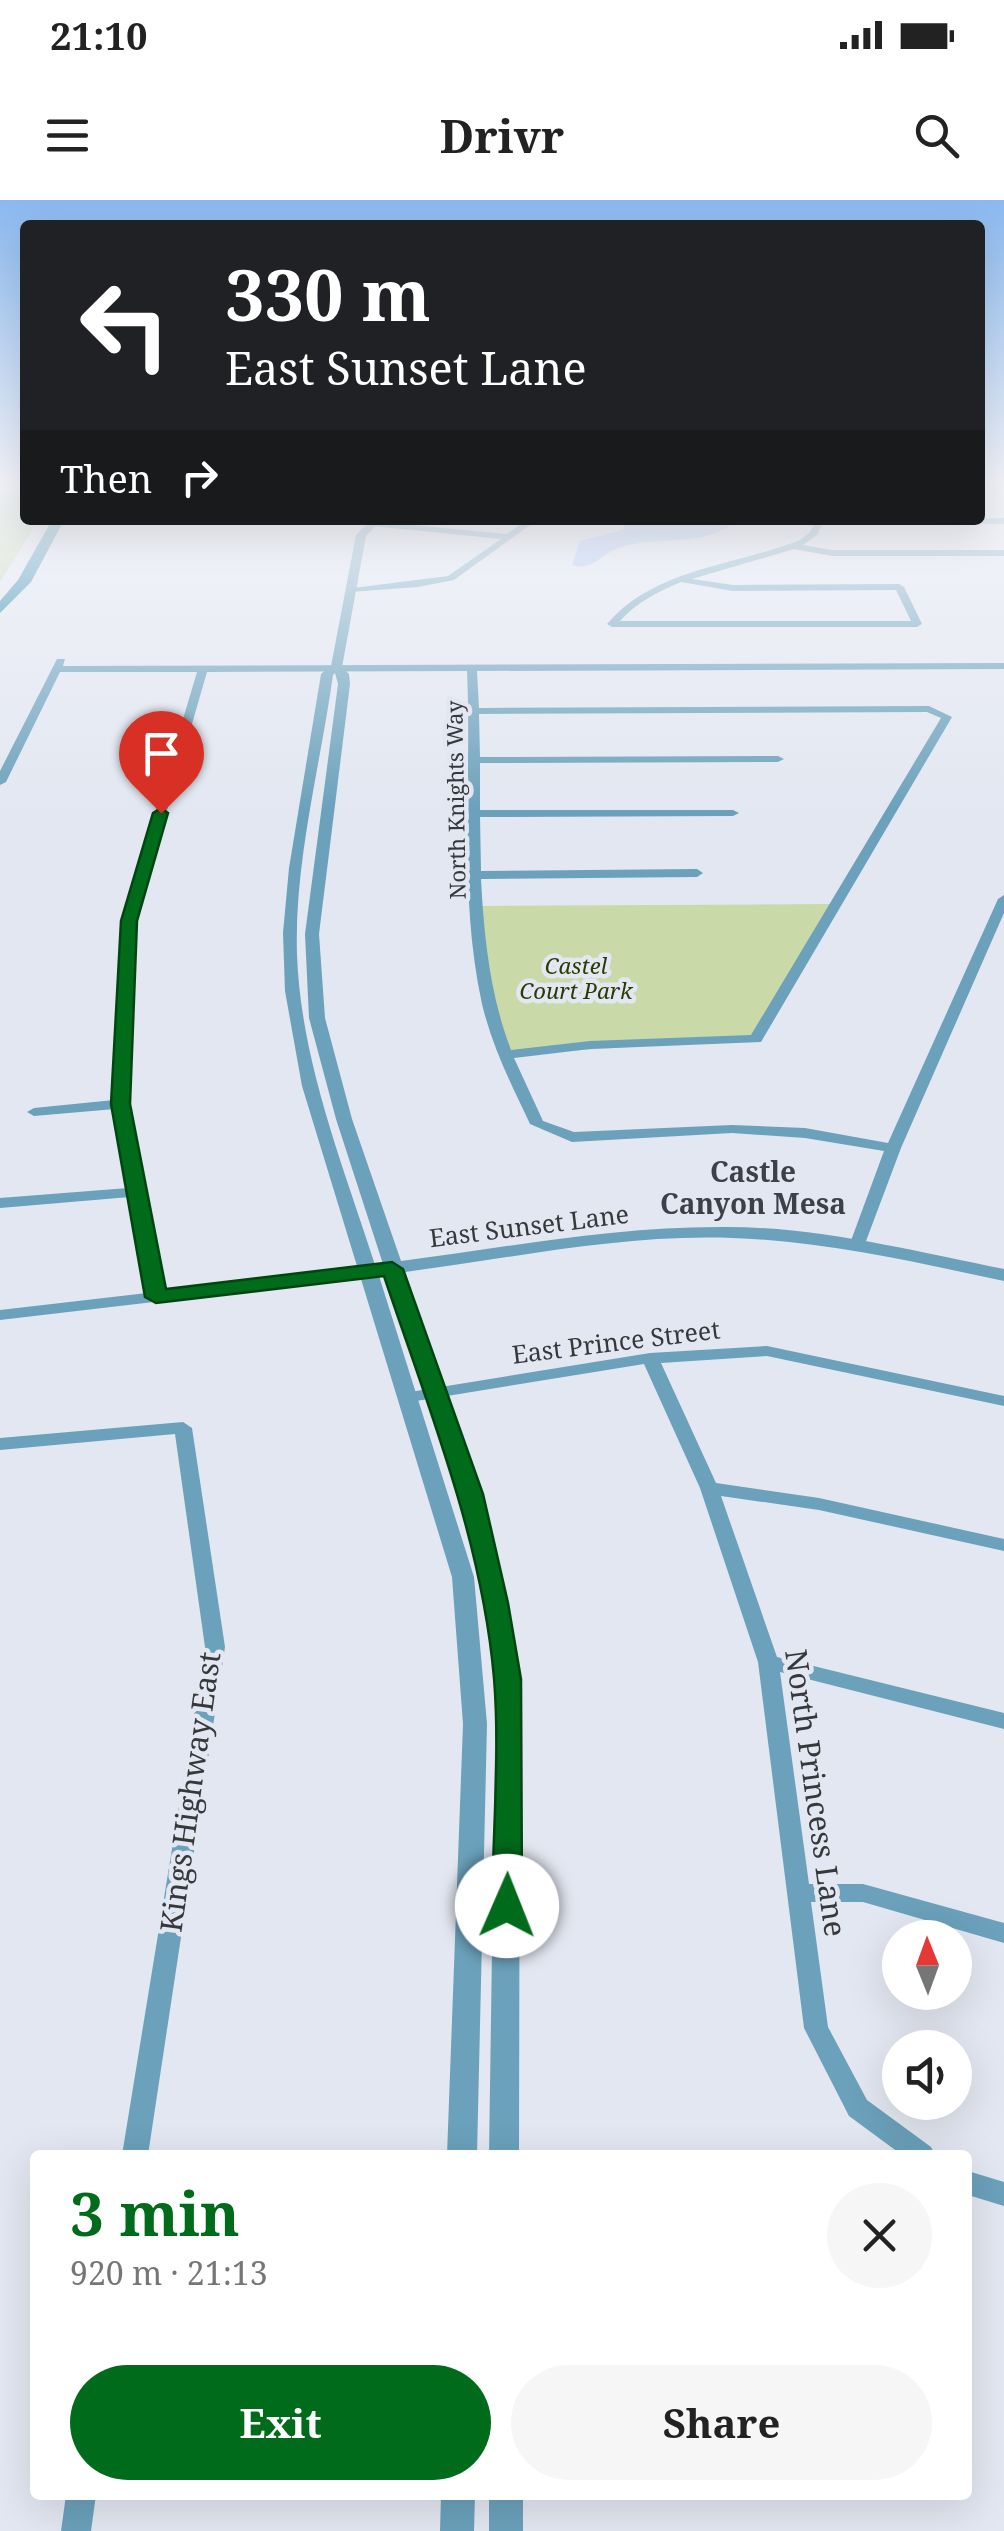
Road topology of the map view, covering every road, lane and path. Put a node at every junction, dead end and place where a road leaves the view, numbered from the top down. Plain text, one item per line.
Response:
1 (349, 593) edge
2 (656, 593) edge
3 (903, 593) edge
4 (1004, 666) edge
5 (472, 667) junction
6 (203, 668) junction
7 (336, 668) junction
8 (475, 711) junction
9 (778, 759) dead end
10 (473, 760) junction
11 (0, 782) edge
12 (733, 813) dead end
13 (473, 814) junction
14 (697, 873) dead end
15 (473, 874) junction
16 (1004, 899) edge
17 (505, 1056) junction
18 (121, 1104) junction
19 (34, 1112) dead end
20 (892, 1148) junction
21 (136, 1192) junction
22 (0, 1203) edge
23 (857, 1246) junction
24 (379, 1270) junction
25 (1004, 1275) edge
26 (156, 1297) junction
27 (0, 1315) edge
28 (650, 1358) junction
29 (434, 1393) junction
30 (410, 1398) junction
31 (1004, 1401) edge
32 (0, 1444) edge
33 (710, 1488) junction
34 (1004, 1545) edge
35 (768, 1662) junction
36 (1004, 1721) edge
37 (508, 1824) junction
38 (472, 1825) junction
39 (797, 1893) junction
40 (1004, 1932) edge
41 (136, 2150) edge
42 (462, 2150) edge
43 (504, 2150) edge
44 (915, 2150) edge
45 (972, 2184) edge
46 (1004, 2194) edge
47 (80, 2500) edge
48 (458, 2500) edge
49 (506, 2500) edge
50 (76, 2531) edge
51 (458, 2531) edge
52 (506, 2531) edge

1 - 7 street
2 - 3 street
4 - 5 street
5 - 7 street
5 - 8 street, North Knights Way
6 - 7 street
6 - 11 street
6 - 18 street
7 - 24 street
8 - 10 street, North Knights Way
8 - 17 street
9 - 10 street
10 - 13 street, North Knights Way
12 - 13 street
13 - 15 street, North Knights Way
14 - 15 street
15 - 17 street, North Knights Way
16 - 20 street
17 - 20 street, North Knights Way
18 - 19 street
18 - 21 street
20 - 23 street
21 - 22 street
21 - 26 street
23 - 24 street, East Sunset Lane
23 - 25 street, East Sunset Lane
24 - 26 street, East Sunset Lane
24 - 29 street
24 - 30 street
26 - 27 street, East Sunset Lane
28 - 29 street, East Prince Street
28 - 31 street, East Prince Street
28 - 33 street, North Princess Lane
29 - 30 street, East Prince Street
29 - 37 street
30 - 38 street
32 - 41 street, Kings Highway East
33 - 34 street
33 - 35 street, North Princess Lane
35 - 36 street
35 - 39 street, North Princess Lane
37 - 38 street
37 - 43 street
38 - 42 street
39 - 40 street
39 - 44 street, North Princess Lane
45 - 46 street
47 - 50 street
48 - 51 street
49 - 52 street

